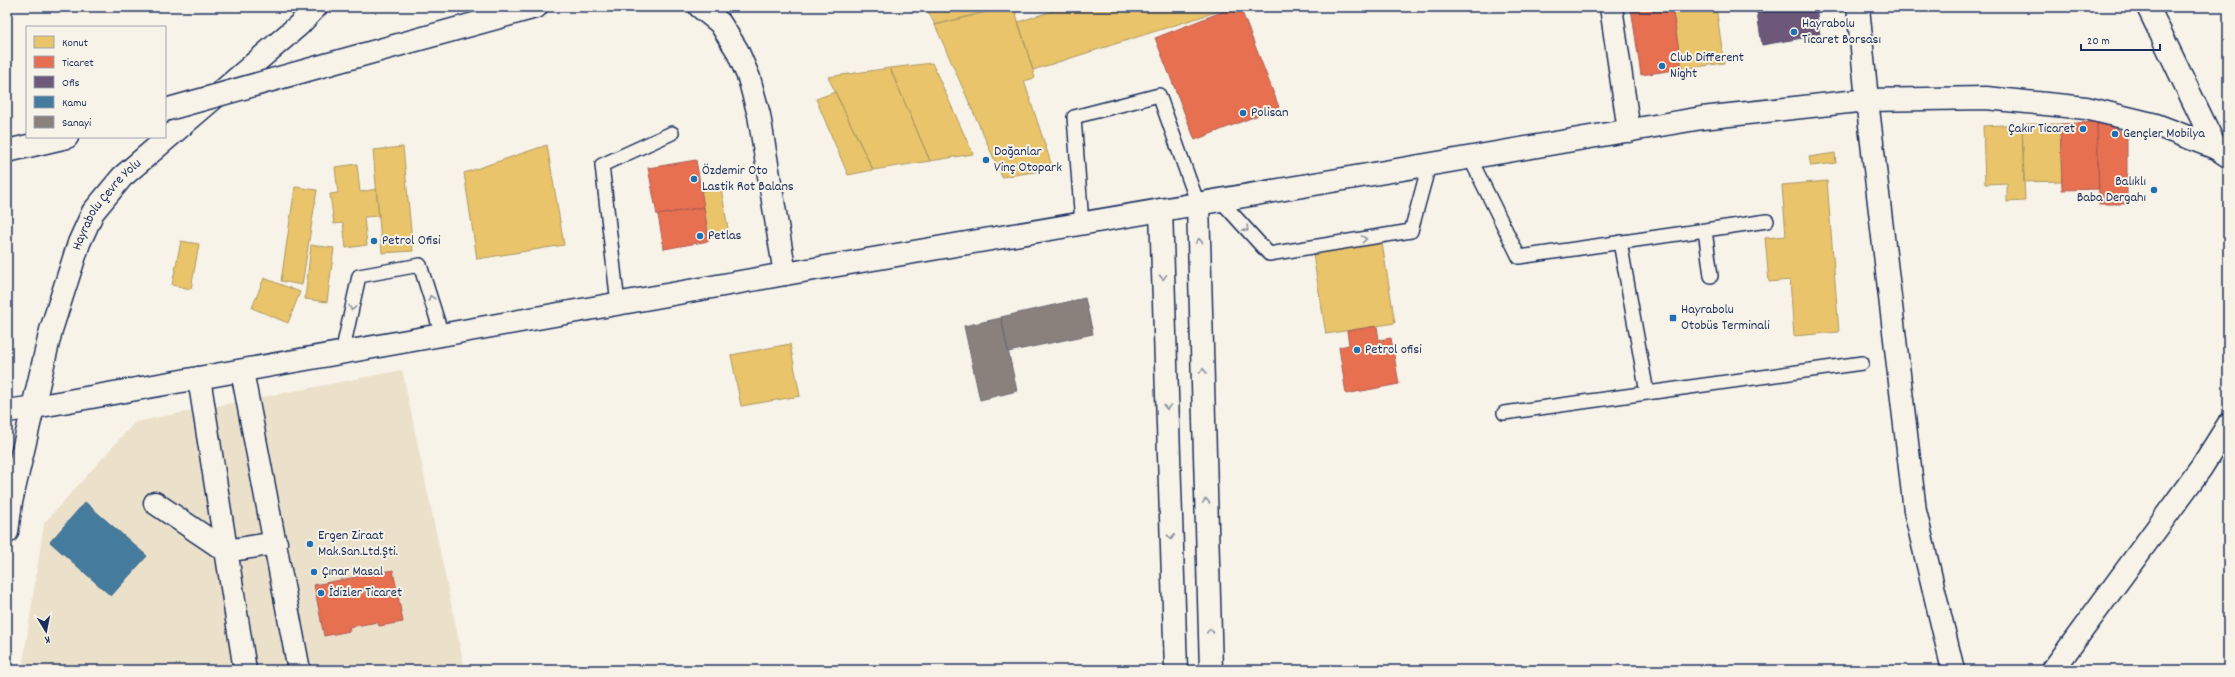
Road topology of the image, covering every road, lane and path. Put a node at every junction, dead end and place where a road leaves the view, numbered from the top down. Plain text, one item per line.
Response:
1 (316, 7) edge
2 (536, 7) edge
3 (700, 7) edge
4 (1611, 7) edge
5 (1858, 7) edge
6 (2148, 7) edge
7 (1867, 100) junction
8 (166, 110) edge
9 (1629, 131) junction
10 (672, 133) dead end
11 (64, 138) edge
12 (7, 151) edge
13 (2222, 152) edge
14 (1470, 158) junction
15 (1429, 165) junction
16 (1220, 200) junction
17 (1198, 204) junction
18 (1161, 210) junction
19 (1767, 221) dead end
20 (1082, 224) junction
21 (1705, 230) junction
22 (1620, 242) junction
23 (785, 274) junction
24 (1711, 276) dead end
25 (618, 304) junction
26 (442, 335) junction
27 (342, 353) junction
28 (1862, 363) dead end
29 (242, 371) junction
30 (199, 378) junction
31 (1647, 393) junction
32 (35, 407) junction
33 (7, 411) edge
34 (1504, 413) dead end
35 (2228, 425) edge
36 (155, 503) dead end
37 (7, 532) edge
38 (276, 543) junction
39 (226, 551) junction
40 (245, 670) edge
41 (299, 670) edge
42 (1176, 670) edge
43 (1211, 670) edge
44 (1953, 670) edge
45 (2053, 670) edge

1 - 32 main road, Hayrabolu Çevre Yolu
2 - 8 main road, bridge
3 - 23 main road
4 - 9 main road
5 - 7 main road
6 - 13 main road
7 - 9 main road
7 - 13 main road
7 - 44 main road
9 - 14 main road
10 - 25 lane
11 - 12 main road
14 - 15 main road
14 - 22 lane
15 - 16 main road
16 -> 15 lane
16 - 17 main road
17 - 18 main road
17 - 20 lane
43 -> 17 main road
18 - 20 main road
18 -> 42 main road
19 - 21 lane
20 - 23 main road
21 - 22 lane
21 - 24 lane
22 - 31 lane
23 - 25 main road
25 - 26 main road
26 - 27 main road
26 -> 27 lane
27 - 29 main road
28 - 31 lane
29 - 30 main road
29 - 38 main road
30 - 32 main road
30 - 39 main road
31 - 34 lane
32 - 33 main road
32 - 37 main road, Hayrabolu Çevre Yolu
35 - 45 main road
36 - 39 main road
38 - 39 main road
38 - 41 main road
39 - 40 main road

